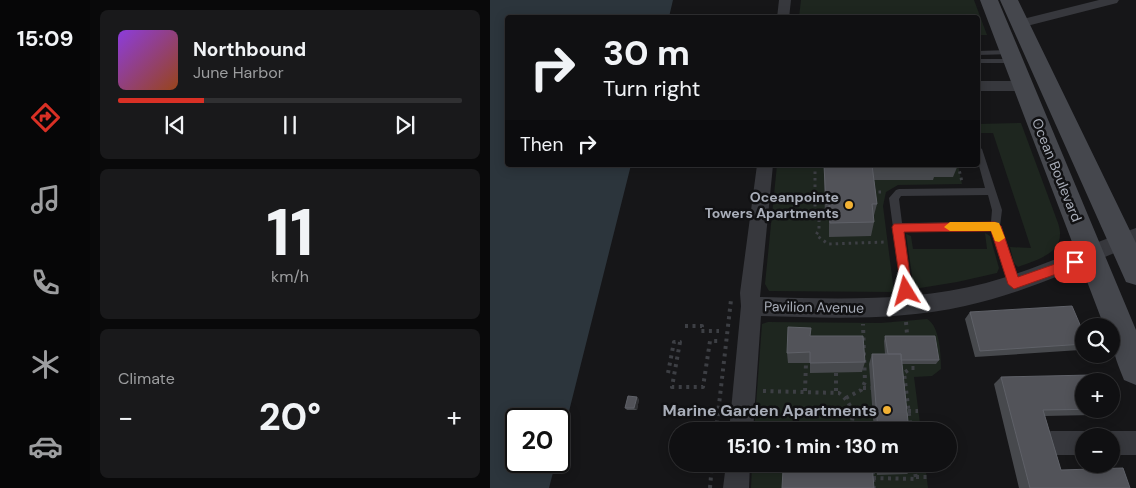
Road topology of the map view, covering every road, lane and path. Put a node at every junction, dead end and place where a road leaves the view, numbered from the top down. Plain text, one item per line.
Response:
1 (785, 0) edge
2 (989, 0) edge
3 (1009, 0) edge
4 (1113, 0) edge
5 (783, 15) edge
6 (1019, 24) junction
7 (980, 52) edge
8 (1011, 56) junction
9 (980, 61) edge
10 (980, 86) edge
11 (1022, 86) junction
12 (980, 155) edge
13 (765, 167) edge
14 (815, 167) edge
15 (958, 167) edge
16 (953, 184) dead end
17 (991, 191) junction
18 (871, 192) edge
19 (884, 198) dead end
20 (995, 226) junction
21 (898, 227) junction
22 (887, 235) dead end
23 (1129, 239) edge
24 (1091, 257) junction
25 (1136, 273) edge
26 (1014, 284) junction
27 (751, 306) junction
28 (907, 313) junction
29 (863, 323) dead end
30 (685, 326) dead end
31 (719, 331) dead end
32 (908, 334) edge
33 (718, 341) dead end
34 (806, 363) edge
35 (919, 368) edge
36 (1136, 369) edge
37 (668, 373) dead end
38 (836, 373) edge
39 (862, 388) junction
40 (871, 388) edge
41 (757, 391) dead end
42 (805, 391) junction
43 (836, 391) junction
44 (846, 398) junction
45 (908, 411) junction
46 (918, 411) dead end
47 (742, 422) edge
48 (852, 422) edge
49 (909, 422) edge
50 (1051, 442) edge
51 (1075, 442) edge
52 (1120, 442) edge
53 (1136, 442) edge
54 (711, 472) edge
55 (737, 472) edge
56 (873, 472) edge
57 (915, 472) edge
58 (916, 477) junction
59 (927, 477) dead end
60 (874, 478) junction
61 (710, 488) edge
62 (736, 488) edge
63 (874, 488) edge

1 - 5 street
2 - 8 main road, Ocean Boulevard
3 - 6 main road, Ocean Boulevard
4 - 6 street
6 - 23 main road, Ocean Boulevard
7 - 8 lane
8 - 9 lane
8 - 11 main road, Ocean Boulevard
10 - 11 street
11 - 24 main road, Ocean Boulevard
12 - 17 lane
13 - 27 street
14 - 22 path
15 - 16 path
17 - 20 lane
17 - 21 lane
18 - 19 path
20 - 21 lane
20 - 26 lane
21 - 28 lane
23 - 24 street, Pavilion Avenue
23 - 25 main road, Ocean Boulevard
24 - 26 street, Pavilion Avenue
24 - 36 main road, Ocean Boulevard
26 - 28 street, Pavilion Avenue
27 - 28 street, Pavilion Avenue
27 - 47 street
28 - 32 path
29 - 39 path
30 - 31 path
33 - 37 path
34 - 42 path
35 - 45 path
38 - 43 path
39 - 40 path
39 - 44 path
41 - 42 path
42 - 43 path
43 - 44 path
44 - 48 path
45 - 46 path
45 - 49 path
50 - 51 street
52 - 53 street
54 - 61 path
55 - 62 street
56 - 60 path
57 - 58 path
58 - 59 path
58 - 60 path
60 - 63 path

